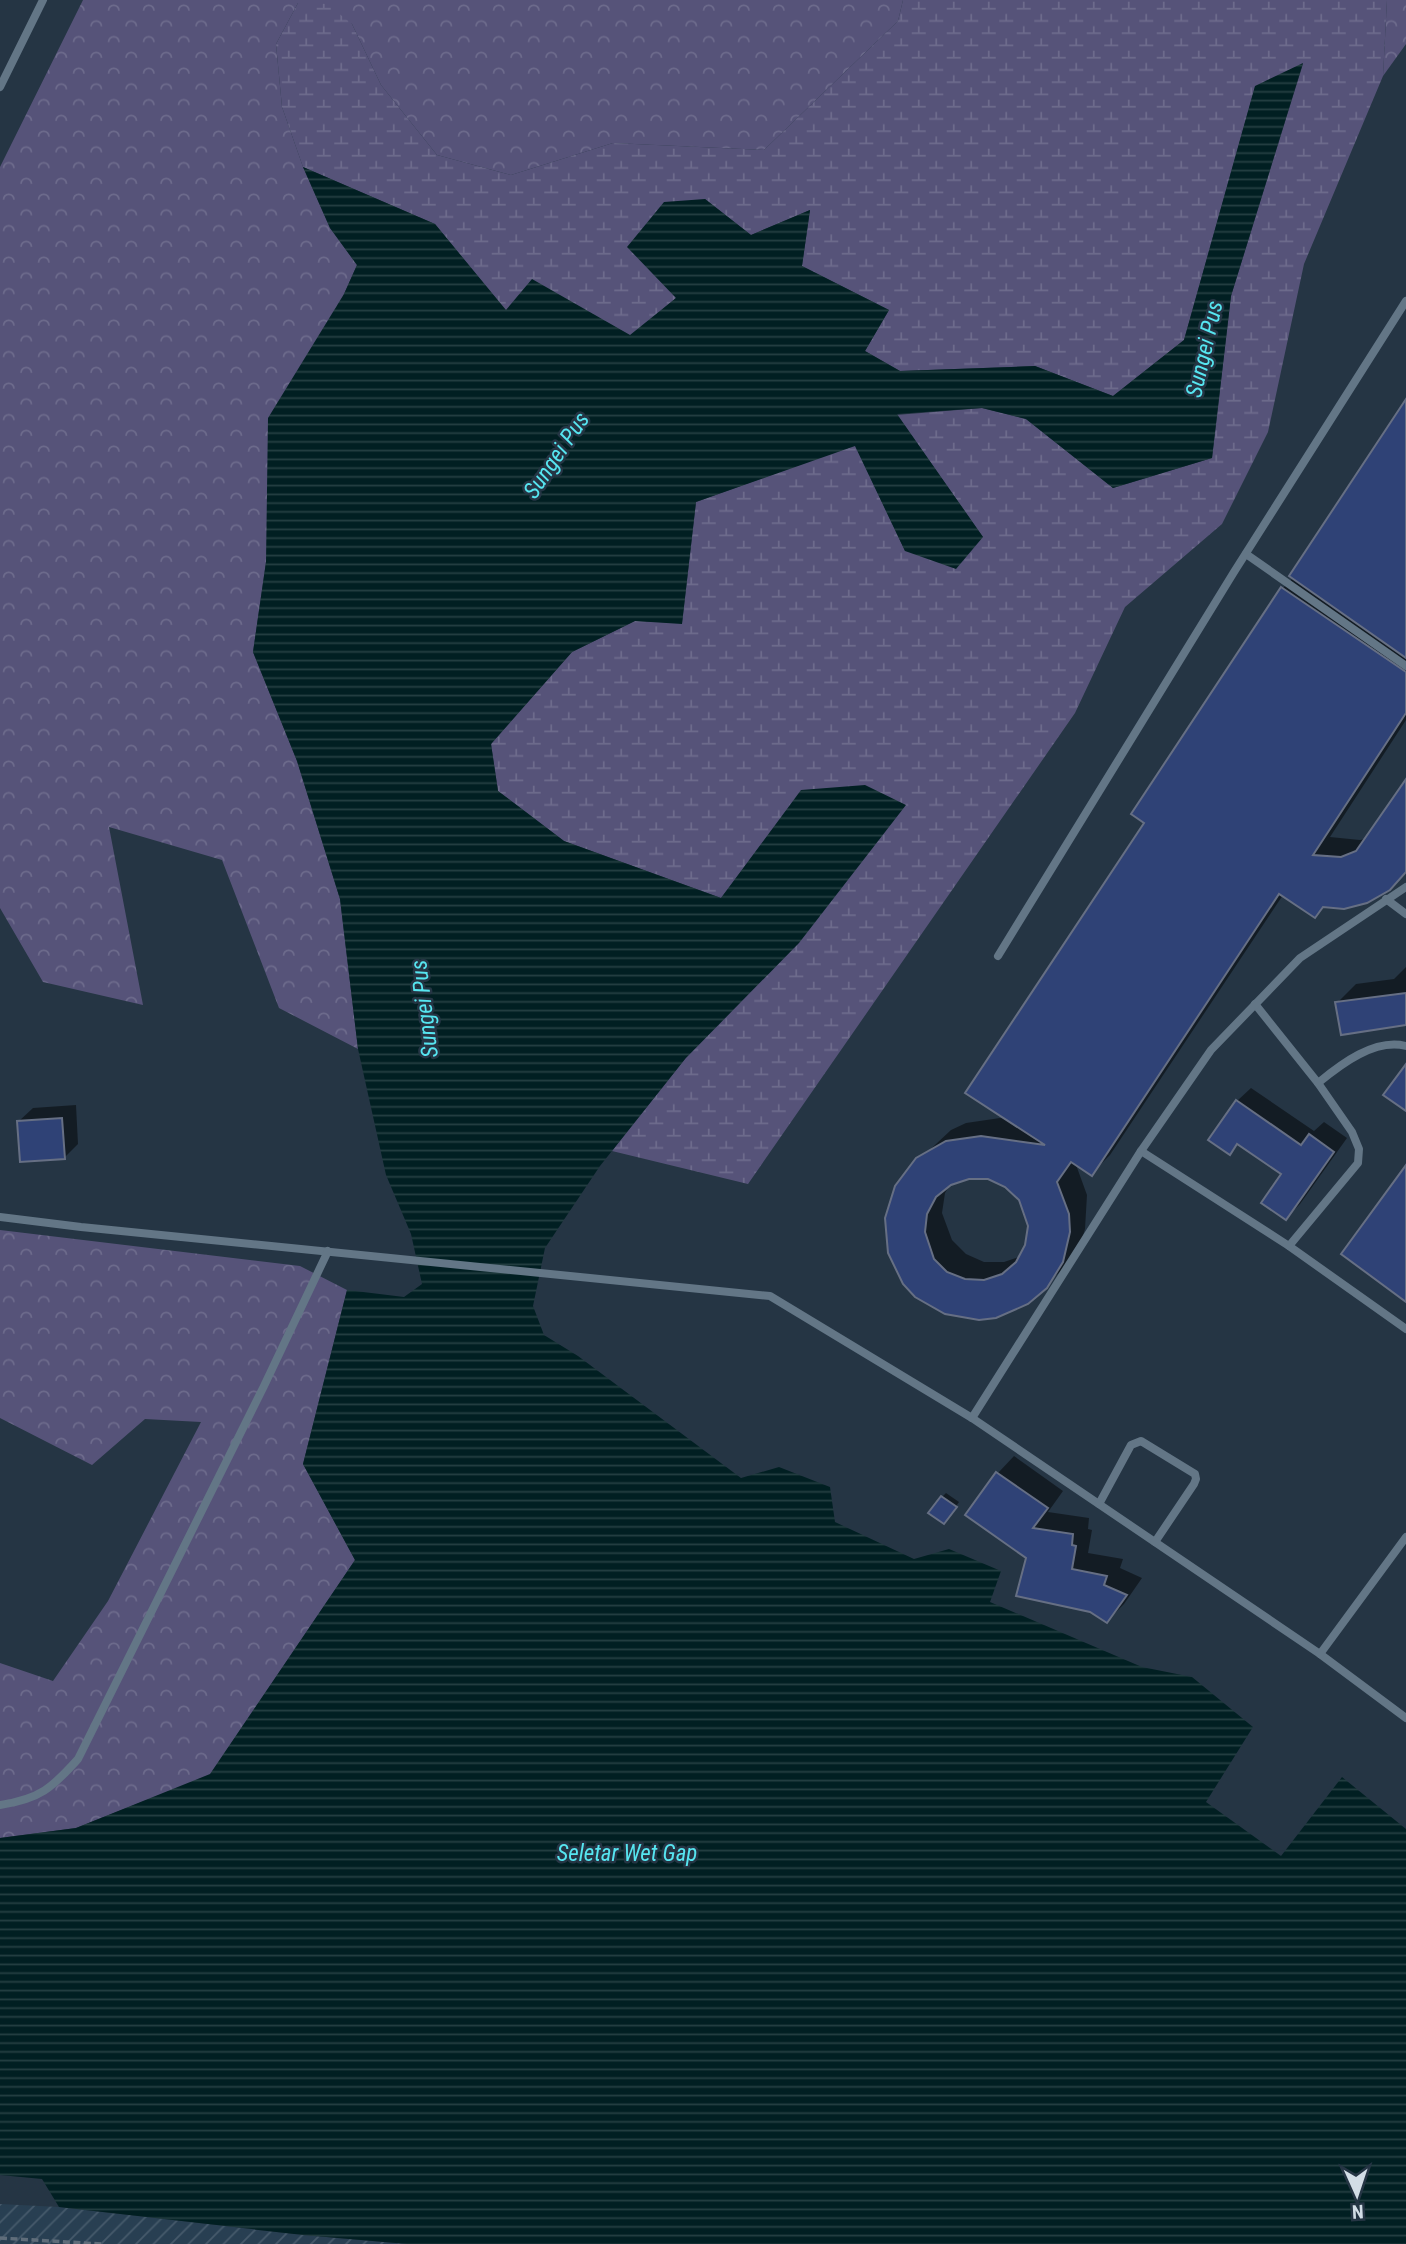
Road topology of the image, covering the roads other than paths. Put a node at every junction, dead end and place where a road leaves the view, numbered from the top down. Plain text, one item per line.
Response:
1 (43, 0) edge
2 (0, 87) edge
3 (1406, 301) edge
4 (1246, 554) junction
5 (1406, 666) edge
6 (1406, 887) edge
7 (1386, 899) junction
8 (1406, 914) edge
9 (998, 956) dead end
10 (1255, 1004) junction
11 (1406, 1046) edge
12 (1318, 1083) junction
13 (1141, 1152) junction
14 (0, 1217) edge
15 (1289, 1246) junction
16 (328, 1251) junction
17 (1406, 1329) edge
18 (972, 1418) junction
19 (1099, 1504) junction
20 (1406, 1537) edge
21 (1155, 1542) junction
22 (1320, 1654) junction
23 (1406, 1718) edge
24 (0, 1805) edge

1 - 2 lane
3 - 4 lane
4 - 5 lane
4 - 9 lane
6 - 7 lane
7 - 8 lane
7 - 10 lane
10 - 12 lane
10 - 13 lane
11 - 12 lane
12 - 15 lane
13 - 15 lane
13 - 18 lane
14 - 16 lane
15 - 17 lane
16 - 18 lane
16 - 24 lane
18 - 19 lane
19 - 21 lane
19 - 21 lane
20 - 22 lane
21 - 22 lane
22 - 23 lane

